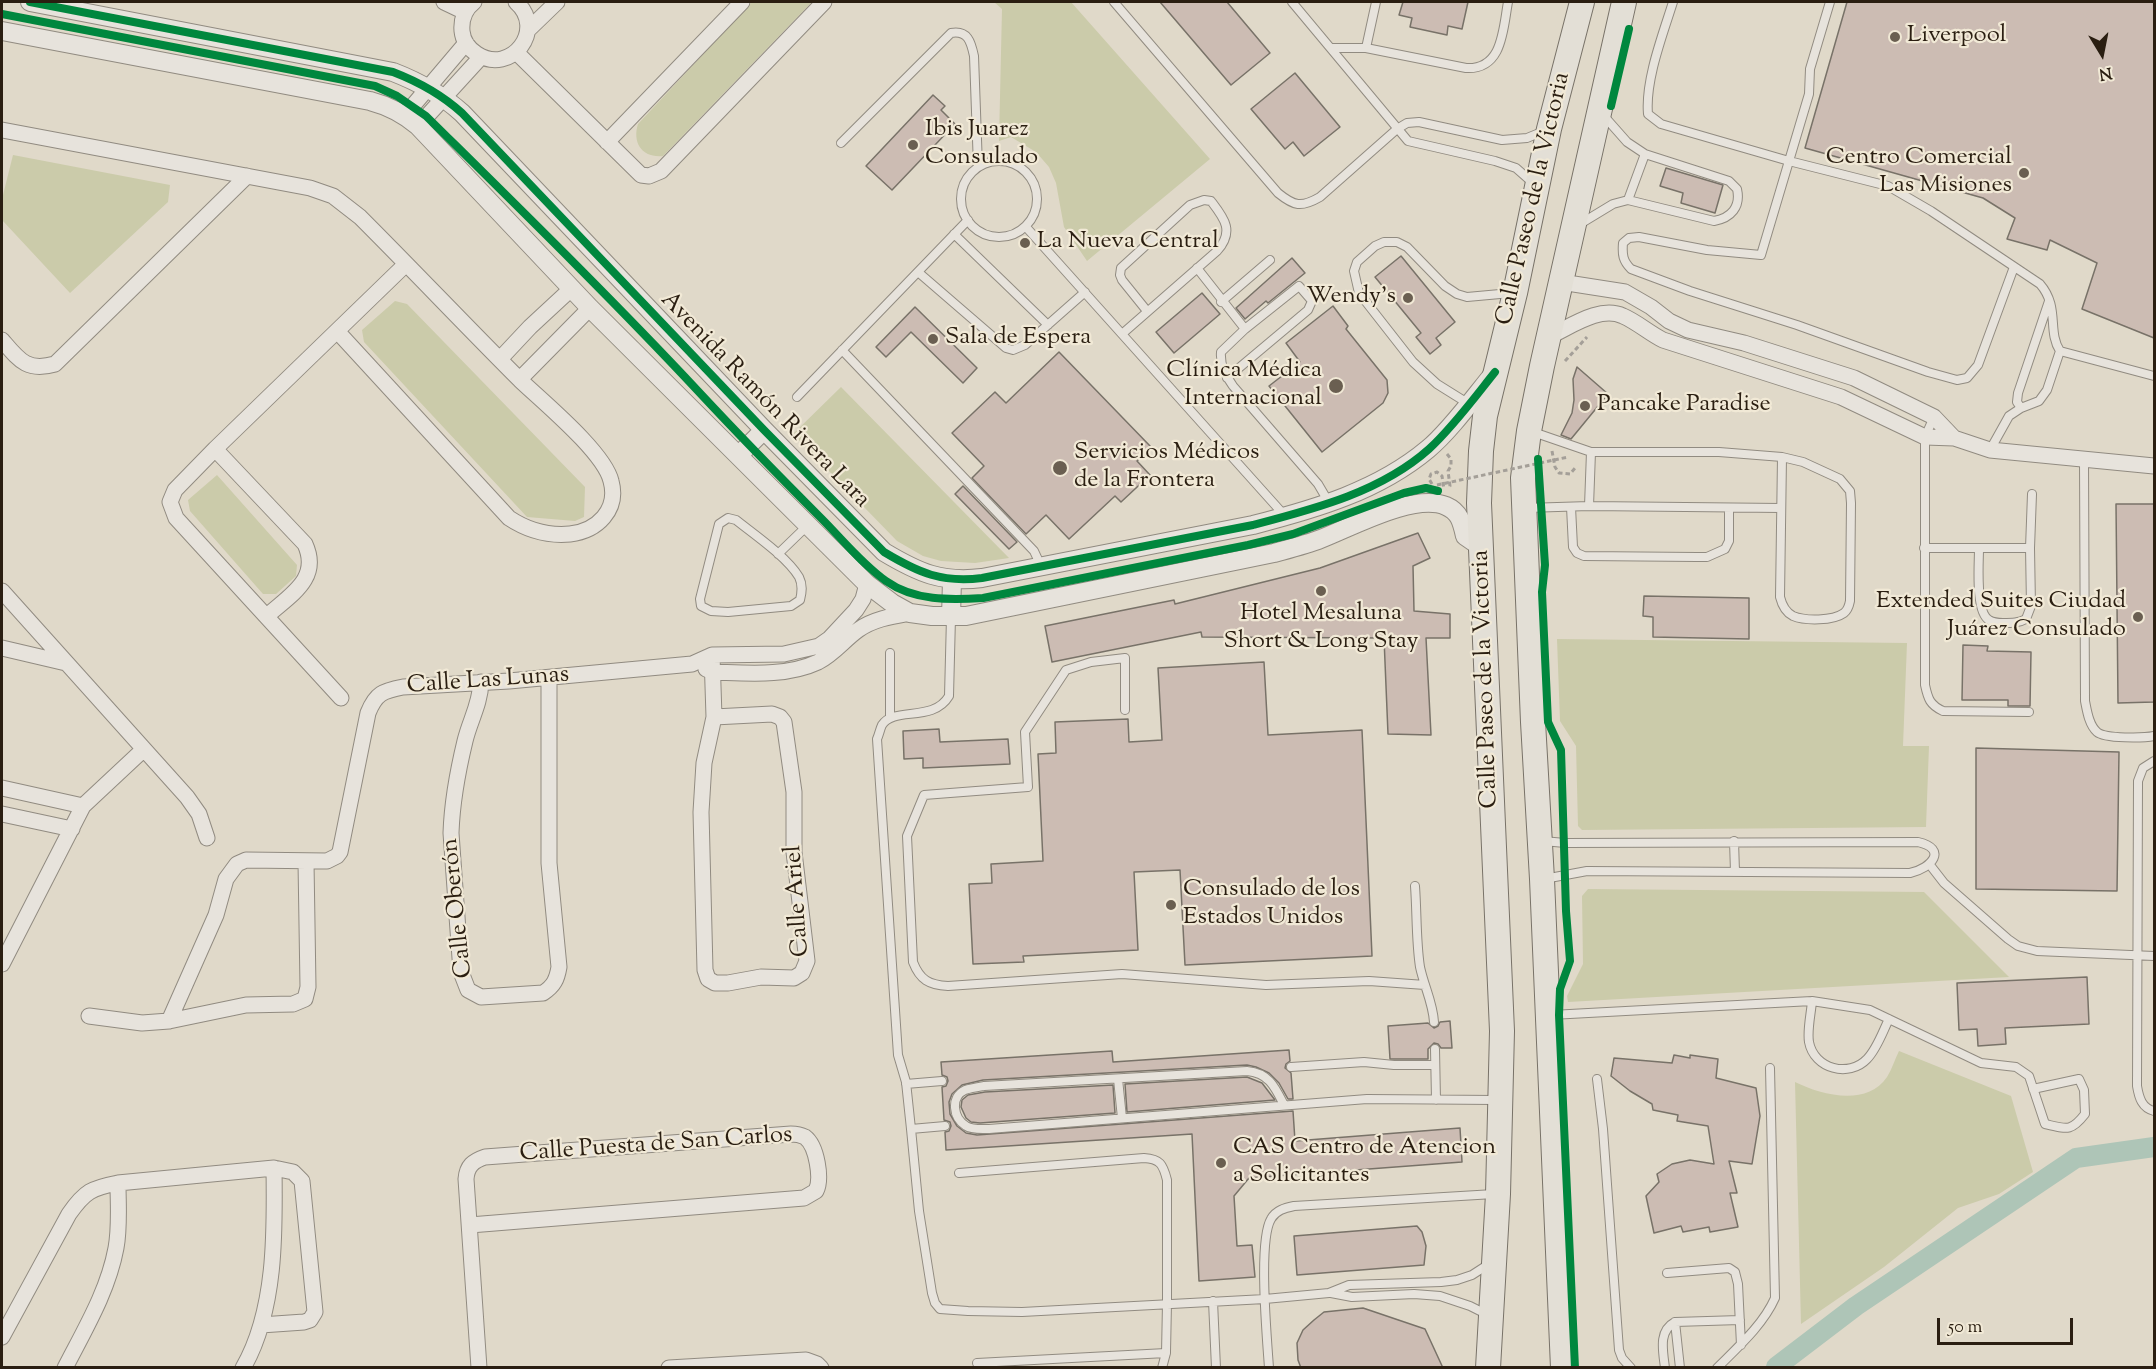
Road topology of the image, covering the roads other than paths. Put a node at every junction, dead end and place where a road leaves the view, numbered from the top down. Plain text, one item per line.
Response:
1 (36, 2) edge
2 (444, 2) edge
3 (516, 2) edge
4 (557, 2) edge
5 (742, 2) edge
6 (824, 2) edge
7 (1114, 2) edge
8 (1292, 2) edge
9 (1376, 2) edge
10 (1508, 2) edge
11 (1582, 2) edge
12 (1614, 2) edge
13 (1624, 2) edge
14 (1673, 2) edge
15 (1830, 2) edge
16 (60, 4) edge
17 (470, 7) edge
18 (1619, 25) junction
19 (528, 30) junction
20 (2, 31) edge
21 (466, 43) junction
22 (1331, 48) junction
23 (1366, 48) junction
24 (516, 52) junction
25 (481, 57) junction
26 (436, 92) junction
27 (1600, 111) junction
28 (411, 121) junction
29 (1397, 129) junction
30 (1549, 129) junction
31 (2, 130) edge
32 (607, 142) junction
33 (841, 143) dead end
34 (1645, 154) junction
35 (1789, 161) junction
36 (978, 167) junction
37 (247, 176) junction
38 (1536, 186) junction
39 (1628, 200) junction
40 (968, 220) junction
41 (1026, 226) junction
42 (1574, 228) junction
43 (954, 234) junction
44 (1270, 260) dead end
45 (406, 264) junction
46 (2014, 267) junction
47 (1197, 268) junction
48 (918, 272) junction
49 (1561, 282) junction
50 (571, 290) junction
51 (1085, 292) junction
52 (1515, 293) junction
53 (2050, 300) junction
54 (1221, 302) junction
55 (590, 308) junction
56 (1148, 311) junction
57 (1048, 325) junction
58 (1245, 329) junction
59 (338, 331) junction
60 (1122, 334) junction
61 (1548, 337) junction
62 (2, 340) edge
63 (842, 350) junction
64 (2060, 351) junction
65 (500, 359) junction
66 (2154, 376) edge
67 (1227, 378) junction
68 (520, 379) junction
69 (797, 397) dead end
70 (2021, 408) junction
71 (1477, 410) junction
72 (1934, 417) junction
73 (764, 430) junction
74 (1529, 431) junction
75 (1925, 437) junction
76 (1954, 438) junction
77 (215, 449) junction
78 (1990, 450) junction
79 (1591, 452) junction
80 (739, 455) junction
81 (1782, 457) junction
82 (2084, 461) junction
83 (2154, 466) edge
84 (2032, 494) dead end
85 (1329, 503) junction
86 (1589, 506) junction
87 (1571, 507) junction
88 (1524, 508) junction
89 (1729, 508) junction
90 (1781, 508) junction
91 (1286, 516) junction
92 (807, 526) junction
93 (1297, 547) junction
94 (1481, 547) junction
95 (1924, 548) junction
96 (2030, 548) junction
97 (1979, 549) junction
98 (778, 554) junction
99 (1041, 566) junction
100 (952, 580) junction
101 (867, 584) junction
102 (2, 591) edge
103 (910, 613) junction
104 (267, 616) junction
105 (951, 617) junction
106 (2, 648) edge
107 (890, 653) dead end
108 (712, 654) junction
109 (66, 663) junction
110 (692, 664) junction
111 (713, 672) junction
112 (549, 678) junction
113 (481, 682) junction
114 (342, 698) dead end
115 (1125, 711) dead end
116 (2029, 712) dead end
117 (714, 717) junction
118 (890, 718) junction
119 (2154, 736) edge
120 (144, 749) junction
121 (2154, 761) edge
122 (2, 788) edge
123 (83, 806) junction
124 (2, 814) edge
125 (72, 829) junction
126 (207, 838) dead end
127 (1540, 841) junction
128 (1734, 841) junction
129 (306, 862) junction
130 (1930, 865) junction
131 (1735, 872) junction
132 (1542, 879) junction
133 (1416, 886) dead end
134 (2136, 956) junction
135 (2154, 956) edge
136 (3, 959) edge
137 (1425, 985) junction
138 (1812, 1001) junction
139 (1548, 1015) junction
140 (89, 1016) dead end
141 (1889, 1018) junction
142 (170, 1021) junction
143 (1434, 1022) dead end
144 (1435, 1049) dead end
145 (1435, 1065) junction
146 (1291, 1067) dead end
147 (1770, 1068) dead end
148 (1118, 1079) junction
149 (1597, 1079) dead end
150 (942, 1082) dead end
151 (906, 1084) junction
152 (2033, 1089) junction
153 (1436, 1100) junction
154 (1501, 1100) junction
155 (1284, 1105) junction
156 (2154, 1111) edge
157 (1122, 1118) junction
158 (945, 1126) dead end
159 (911, 1129) junction
160 (274, 1168) junction
161 (959, 1173) dead end
162 (118, 1183) junction
163 (1498, 1194) junction
164 (470, 1225) junction
165 (1495, 1259) junction
166 (1668, 1273) dead end
167 (1414, 1282) junction
168 (1329, 1293) junction
169 (1414, 1294) junction
170 (1265, 1299) junction
171 (1213, 1301) junction
172 (1167, 1303) junction
173 (1491, 1317) junction
174 (1740, 1320) junction
175 (1675, 1322) junction
176 (261, 1325) junction
177 (2, 1337) edge
178 (1741, 1345) junction
179 (1166, 1353) junction
180 (253, 1360) edge
181 (977, 1363) dead end
182 (65, 1368) edge
183 (243, 1368) edge
184 (479, 1368) edge
185 (669, 1368) edge
186 (821, 1368) edge
187 (1162, 1368) edge
188 (1216, 1368) edge
189 (1269, 1368) edge
190 (1488, 1368) edge
191 (1563, 1368) edge
192 (1631, 1368) edge
193 (1665, 1368) edge
194 (1680, 1368) edge
195 (1717, 1368) edge

1 - 16 street, Avenida Ramón Rivera Lara
2 - 17 street
3 - 19 street
4 - 19 street
5 - 32 street
6 - 32 street
7 - 29 lane
8 - 22 lane
9 - 23 lane
10 - 23 lane
11 - 30 main road, Calle Paseo de la Victoria
12 - 18 main road
13 - 18 main road, Calle Paseo de la Victoria
14 - 35 lane
15 - 35 lane
16 - 26 street, Avenida Ramón Rivera Lara
17 - 21 street
18 - 27 main road, Calle Paseo de la Victoria
19 - 24 street
20 - 28 street
21 - 25 street
21 - 26 street
22 - 23 lane
22 - 29 lane
24 - 25 street
24 - 32 street
25 - 26 street
26 - 28 street
26 - 73 street, Avenida Ramón Rivera Lara
27 - 34 lane
27 - 42 main road, Calle Paseo de la Victoria
28 - 50 street
29 - 30 lane
29 - 38 lane
30 - 38 main road, Calle Paseo de la Victoria
31 - 37 street
33 - 36 lane
34 - 39 lane
34 - 39 lane
35 - 46 lane
35 - 46 lane
36 - 40 lane
36 - 41 lane
37 - 45 street
37 - 62 street
38 - 52 main road, Calle Paseo de la Victoria
39 - 42 lane
40 - 41 lane
40 - 43 lane
41 - 51 lane
42 - 49 main road, Calle Paseo de la Victoria
43 - 48 lane
43 - 57 lane
44 - 54 lane
45 - 59 street
45 - 65 street
46 - 53 lane
47 - 54 lane
47 - 56 lane
47 - 56 lane
48 - 57 lane
48 - 63 lane
49 - 61 main road, Calle Paseo de la Victoria
49 - 72 street
50 - 55 street
50 - 65 street
51 - 57 lane
51 - 60 lane
52 - 71 main road, Calle Paseo de la Victoria
52 - 71 lane
53 - 64 lane
53 - 70 lane
54 - 58 lane
55 - 68 street
55 - 80 street
56 - 60 lane
58 - 67 lane
58 - 67 lane
59 - 68 street
59 - 77 street
60 - 91 lane
61 - 74 main road, Calle Paseo de la Victoria
61 - 75 street
63 - 69 lane
63 - 99 lane
64 - 66 lane
64 - 70 lane
65 - 68 street
67 - 85 lane
70 - 78 lane
71 - 85 street, Avenida Ramón Rivera Lara
71 - 94 main road, Calle Paseo de la Victoria
72 - 75 lane
72 - 76 street
73 - 80 street
73 - 100 street, Avenida Ramón Rivera Lara
74 - 79 lane
74 - 88 main road, Calle Paseo de la Victoria
75 - 76 street
75 - 95 lane
76 - 78 street
77 - 104 street
77 - 104 street
78 - 82 street
79 - 81 lane
79 - 86 lane
80 - 92 street
81 - 90 lane
81 - 90 lane
82 - 83 street
82 - 119 lane
84 - 96 lane
85 - 91 street, Avenida Ramón Rivera Lara
86 - 87 lane
86 - 89 lane
87 - 88 lane
87 - 89 lane
88 - 127 main road, Calle Paseo de la Victoria
89 - 90 lane
91 - 93 street
91 - 99 street, Avenida Ramón Rivera Lara
92 - 98 lane
92 - 101 street
93 - 94 street
93 - 105 street
94 - 154 main road, Calle Paseo de la Victoria
95 - 97 lane
95 - 116 lane
96 - 97 lane
96 - 97 lane
98 - 98 lane
99 - 100 street, Avenida Ramón Rivera Lara
100 - 105 street
101 - 103 street
101 - 108 street, Calle Las Lunas
102 - 109 street
103 - 105 street
103 - 111 street, Calle Las Lunas
104 - 114 street
105 - 118 lane
106 - 109 street
107 - 118 lane
108 - 110 street, Calle Las Lunas
108 - 111 street, Calle Ariel
109 - 120 street
110 - 111 street, Calle Las Lunas
110 - 112 street, Calle Las Lunas
111 - 117 street, Calle Ariel
112 - 113 street, Calle Las Lunas
112 - 113 street, Calle Oberón
113 - 129 street, Calle Las Lunas
115 - 137 lane
117 - 117 street, Calle Ariel
118 - 151 lane
120 - 123 street
120 - 126 street
121 - 134 lane
122 - 123 street
123 - 125 street
124 - 125 street
125 - 136 street
127 - 128 lane
127 - 132 main road, Calle Paseo de la Victoria
128 - 130 lane
128 - 131 lane
129 - 142 street, Calle Las Lunas
129 - 142 street
130 - 131 lane
130 - 134 lane
131 - 132 lane
132 - 139 main road, Calle Paseo de la Victoria
133 - 137 lane
134 - 135 lane
134 - 156 lane
137 - 143 lane
138 - 139 lane
138 - 141 lane
138 - 141 lane
139 - 191 main road, Calle Paseo de la Victoria
140 - 142 street
141 - 152 lane
144 - 145 lane
145 - 146 lane
145 - 153 lane
147 - 178 lane
148 - 155 lane
148 - 157 lane
148 - 157 lane
149 - 192 lane
150 - 151 lane
151 - 159 lane
152 - 152 lane
153 - 154 lane
153 - 155 lane
154 - 163 main road, Calle Paseo de la Victoria
155 - 157 lane
158 - 159 lane
159 - 172 lane
160 - 162 street
160 - 176 street
160 - 176 street
161 - 172 lane
162 - 177 street
162 - 182 street
163 - 165 main road, Calle Paseo de la Victoria
163 - 170 lane
164 - 164 street, Calle Puesta de San Carlos
164 - 184 street
165 - 167 lane
165 - 173 main road, Calle Paseo de la Victoria
166 - 174 lane
167 - 168 lane
167 - 169 lane
168 - 169 lane
168 - 170 lane
169 - 173 lane
170 - 171 lane
170 - 189 lane
171 - 172 lane
171 - 188 lane
172 - 179 lane
173 - 190 main road, Calle Paseo de la Victoria
174 - 175 lane
174 - 178 lane
175 - 193 lane
175 - 194 lane
176 - 180 street
178 - 195 lane
179 - 181 lane
179 - 187 lane
180 - 183 street
185 - 186 street

